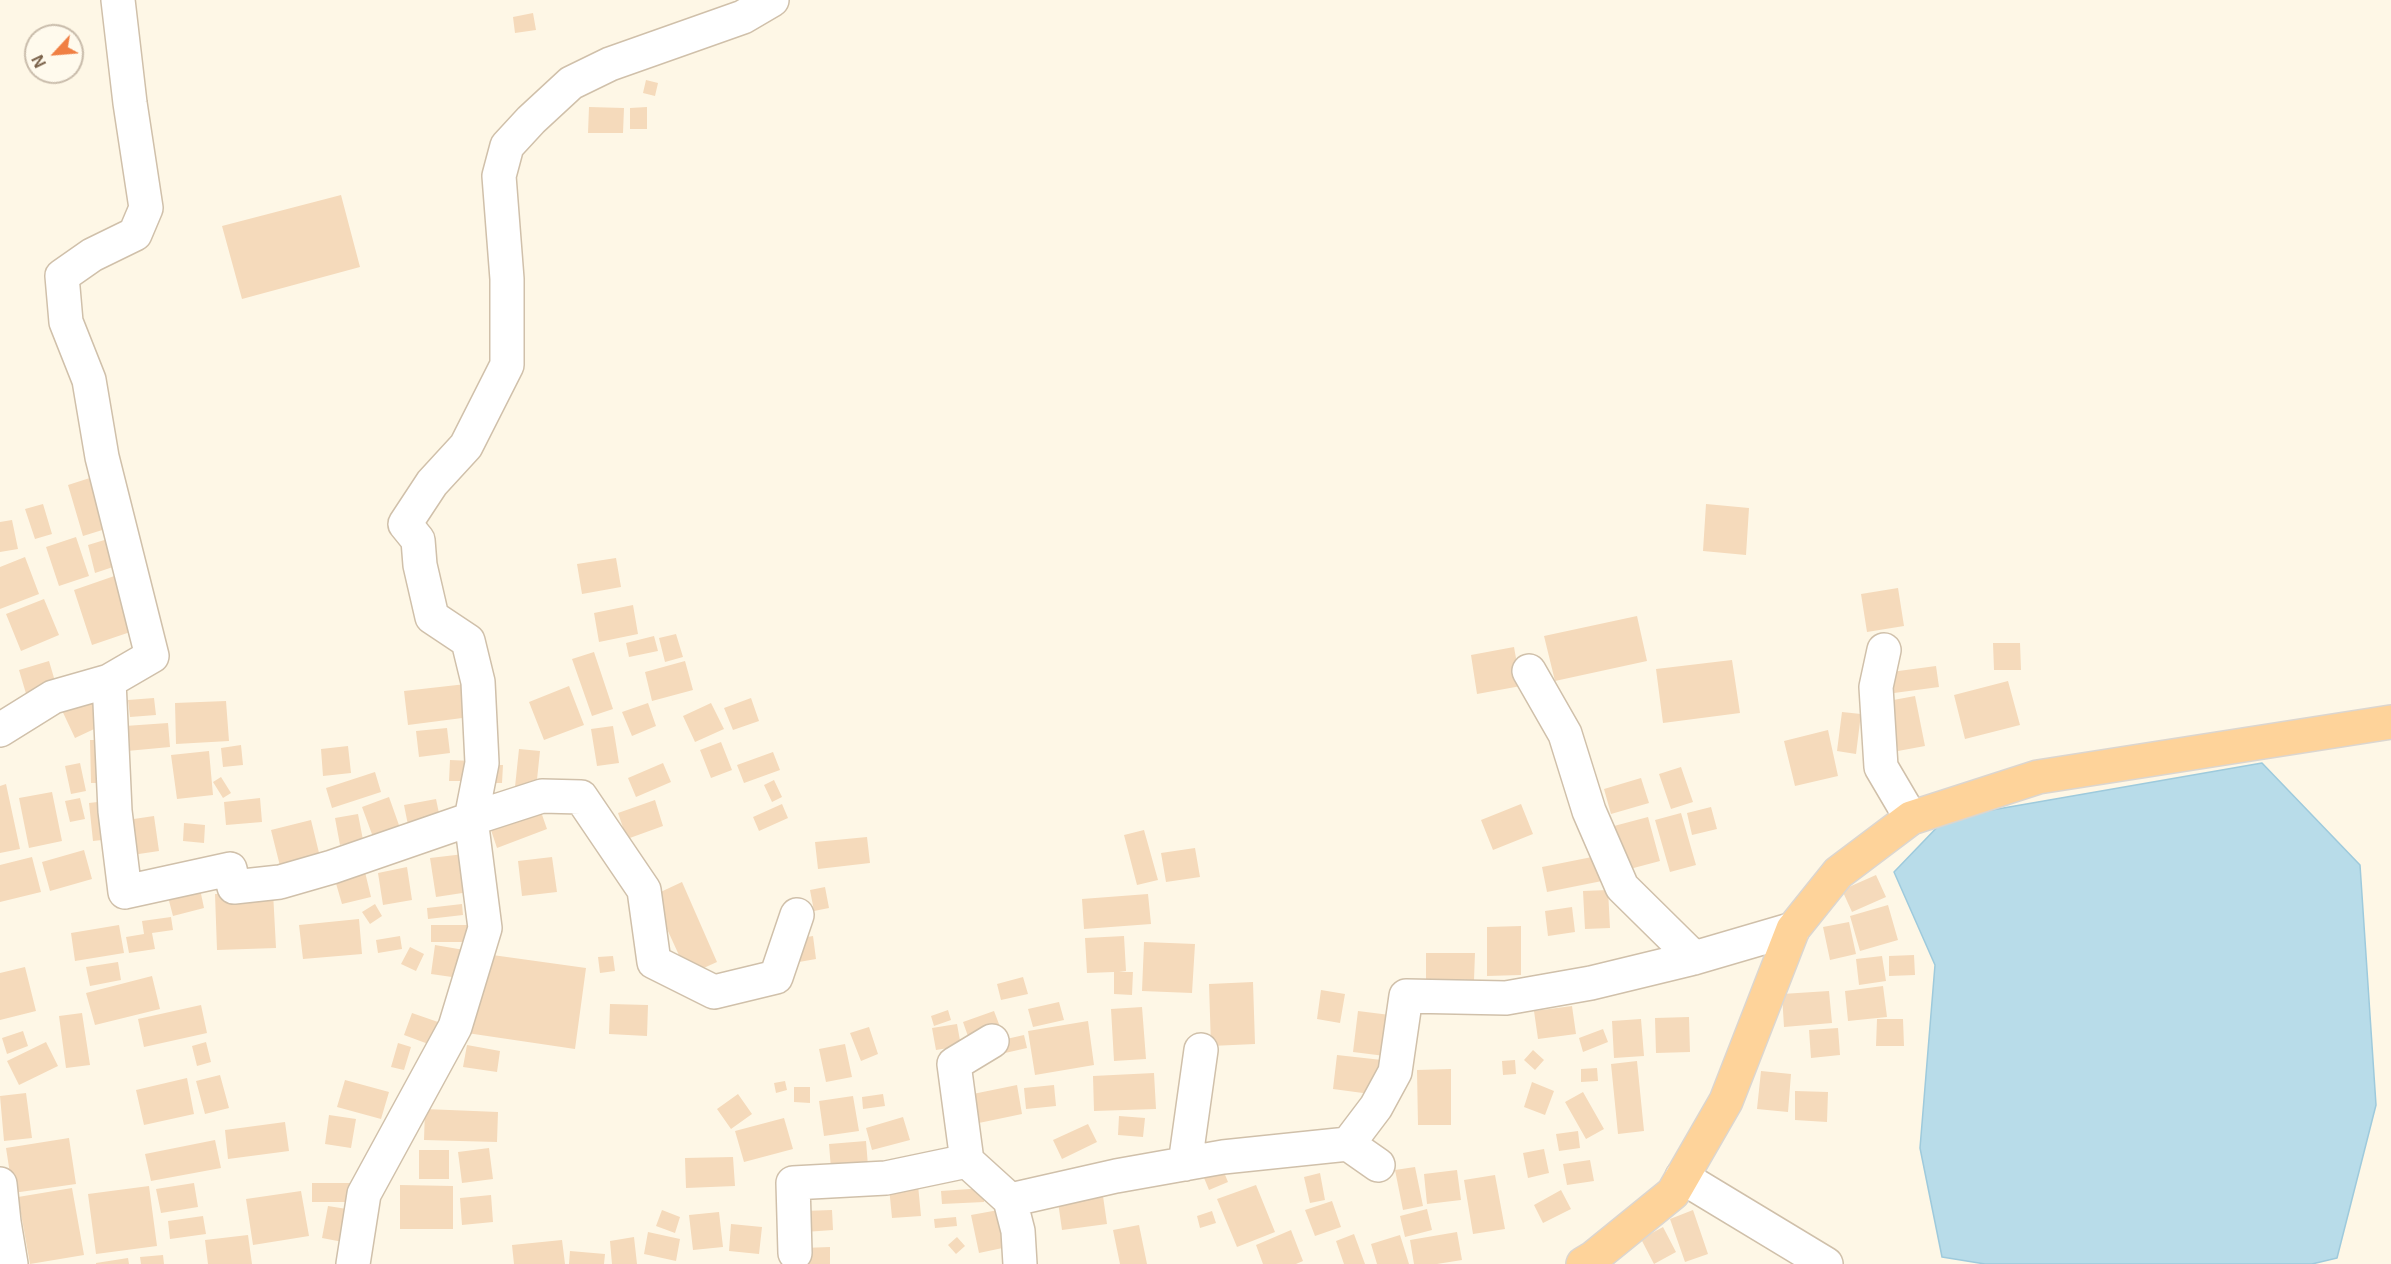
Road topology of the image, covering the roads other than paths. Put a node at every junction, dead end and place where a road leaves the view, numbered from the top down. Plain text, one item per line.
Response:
1 (118, 0) edge
2 (772, 0) edge
3 (1884, 650) dead end
4 (1528, 671) dead end
5 (109, 681) junction
6 (2391, 722) edge
7 (0, 730) edge
8 (1911, 818) junction
9 (471, 819) junction
10 (797, 915) dead end
11 (1793, 929) junction
12 (1694, 958) junction
13 (992, 1041) dead end
14 (1201, 1050) dead end
15 (1348, 1144) junction
16 (967, 1161) junction
17 (1185, 1164) junction
18 (1378, 1165) dead end
19 (1682, 1177) junction
20 (0, 1184) edge
21 (1010, 1200) junction
22 (2, 1222) edge
23 (795, 1253) dead end
24 (11, 1264) edge
25 (353, 1264) edge
26 (1020, 1264) edge
27 (1583, 1264) edge
28 (1826, 1264) edge

1 - 5 street
2 - 9 street
3 - 8 street
4 - 12 street
5 - 7 street
5 - 9 street
6 - 8 highway
8 - 11 highway
9 - 10 street
9 - 25 street
11 - 12 street
11 - 19 highway
12 - 15 street
13 - 16 street
14 - 17 street
15 - 17 street
15 - 18 street
16 - 21 street
16 - 23 street
17 - 21 street
19 - 27 highway
19 - 28 street
20 - 22 street
21 - 26 street
22 - 24 street

